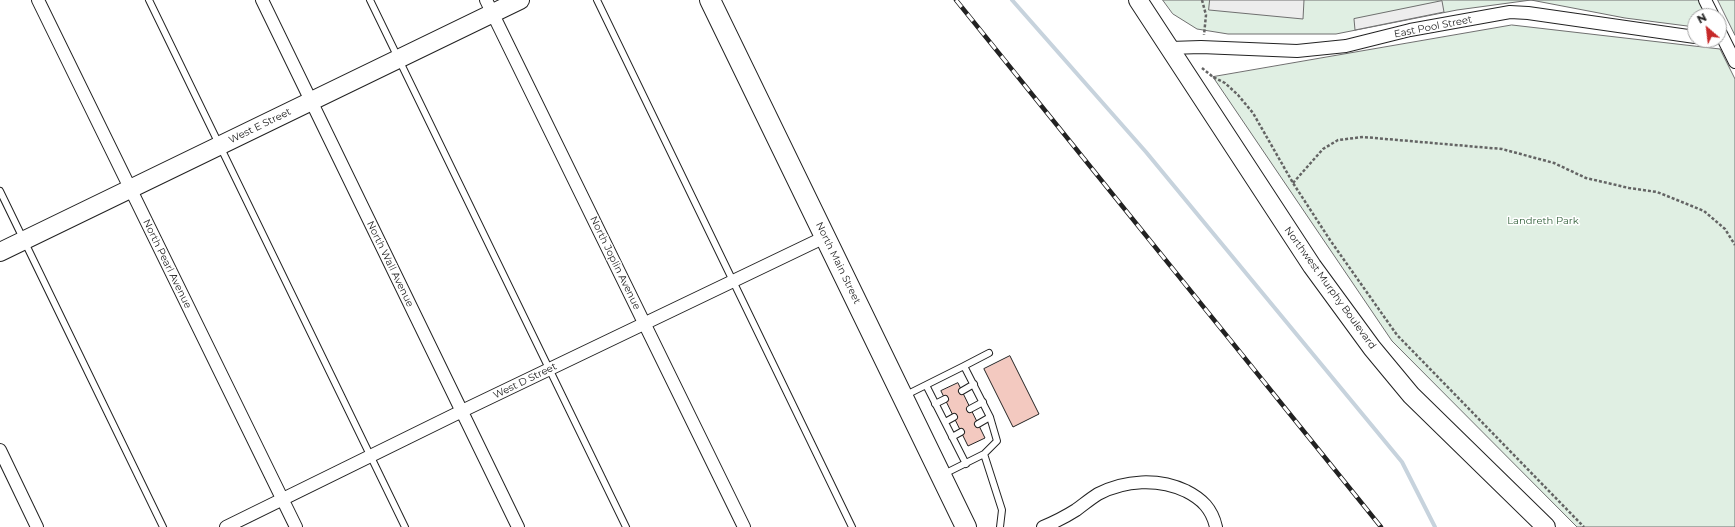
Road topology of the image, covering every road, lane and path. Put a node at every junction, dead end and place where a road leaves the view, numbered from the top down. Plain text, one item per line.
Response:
1 (38, 0) edge
2 (149, 0) edge
3 (262, 0) edge
4 (370, 0) edge
5 (520, 0) edge
6 (597, 0) edge
7 (710, 0) edge
8 (1138, 0) edge
9 (1202, 0) edge
10 (489, 7) edge
11 (1687, 36) edge
12 (1201, 47) junction
13 (1170, 48) junction
14 (1725, 48) edge
15 (398, 59) junction
16 (1735, 62) edge
17 (311, 101) junction
18 (220, 146) junction
19 (1293, 183) junction
20 (130, 189) junction
21 (0, 190) edge
22 (825, 237) junction
23 (24, 240) junction
24 (1735, 245) edge
25 (0, 252) edge
26 (733, 282) junction
27 (645, 323) junction
28 (989, 353) dead end
29 (964, 366) junction
30 (549, 369) junction
31 (974, 384) junction
32 (926, 385) junction
33 (962, 391) dead end
34 (903, 397) junction
35 (945, 399) dead end
36 (983, 402) junction
37 (935, 404) junction
38 (970, 409) dead end
39 (462, 411) junction
40 (954, 417) dead end
41 (990, 417) junction
42 (945, 422) junction
43 (978, 424) dead end
44 (962, 432) dead end
45 (952, 437) junction
46 (0, 450) edge
47 (984, 454) junction
48 (371, 456) junction
49 (966, 464) junction
50 (941, 476) junction
51 (283, 500) junction
52 (37, 527) edge
53 (163, 527) edge
54 (226, 527) edge
55 (296, 527) edge
56 (405, 527) edge
57 (518, 527) edge
58 (626, 527) edge
59 (744, 527) edge
60 (852, 527) edge
61 (966, 527) edge
62 (1000, 527) edge
63 (1043, 527) edge
64 (1216, 527) edge
65 (1546, 527) edge
66 (1584, 527) edge

1 - 20 street, North Pearl Avenue
2 - 18 lane
3 - 17 street, North Wall Avenue
4 - 15 lane
5 - 10 street, West E Street
6 - 26 lane
7 - 22 main road, North Main Street
8 - 13 street, Northwest Murphy Boulevard
9 - 12 path
10 - 15 street, West E Street
10 - 27 street, North Joplin Avenue
11 - 12 street, East Pool Street
12 - 13 street, East Pool Street
12 - 19 path
13 - 65 street, Northwest Murphy Boulevard
14 - 16 street
15 - 17 street, West E Street
15 - 30 lane
17 - 18 street, West E Street
17 - 39 street, North Wall Avenue
18 - 20 street, West E Street
18 - 48 lane
19 - 24 path
19 - 66 path
20 - 23 street, West E Street
20 - 51 street, North Pearl Avenue
21 - 23 lane
22 - 26 street, West D Street
22 - 34 main road, North Main Street
23 - 25 street, West E Street
23 - 53 lane
26 - 27 street, West D Street
26 - 60 lane
27 - 30 street, West D Street
27 - 59 street, North Joplin Avenue
28 - 29 lane
29 - 31 lane
29 - 32 lane
30 - 39 street, West D Street
30 - 58 lane
31 - 33 lane
31 - 36 lane
32 - 34 lane
32 - 37 lane
34 - 50 main road, North Main Street
35 - 37 lane
36 - 38 lane
36 - 41 lane
37 - 42 lane
39 - 48 street, West D Street
39 - 57 street, North Wall Avenue
40 - 42 lane
41 - 43 lane
41 - 47 lane
42 - 45 lane
44 - 45 lane
45 - 49 lane
46 - 52 street
47 - 49 lane
47 - 62 lane
48 - 51 street, West D Street
48 - 56 lane
49 - 50 lane
50 - 61 main road, North Main Street
51 - 54 street, West D Street
51 - 55 street, North Pearl Avenue
63 - 64 street

